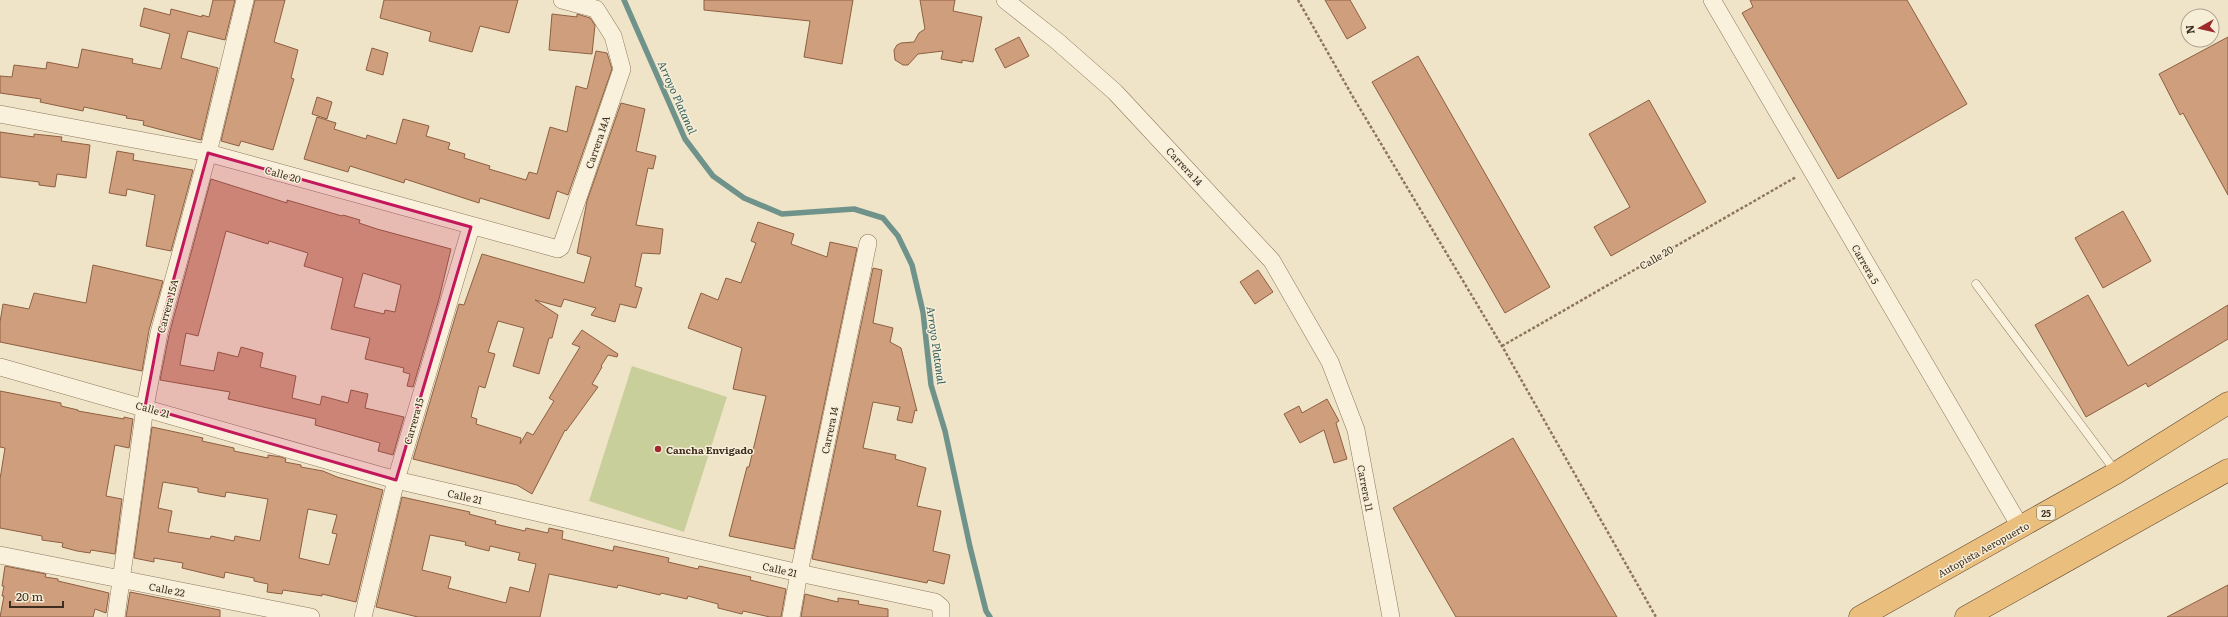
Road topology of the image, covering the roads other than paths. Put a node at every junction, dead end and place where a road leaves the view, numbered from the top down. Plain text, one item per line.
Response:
1 (245, 0) edge
2 (562, 0) edge
3 (1005, 0) edge
4 (1712, 0) edge
5 (0, 114) edge
6 (208, 152) junction
7 (471, 227) junction
8 (868, 243) dead end
9 (561, 247) joint
10 (1976, 284) dead end
11 (1330, 362) joint
12 (0, 367) edge
13 (2228, 403) edge
14 (145, 407) junction
15 (2228, 470) edge
16 (2116, 473) junction
17 (396, 480) junction
18 (2021, 528) junction
19 (0, 556) edge
20 (799, 573) junction
21 (121, 580) junction
22 (938, 610) edge
23 (116, 617) edge
24 (312, 617) edge
25 (363, 617) edge
26 (791, 617) edge
27 (1391, 617) edge
28 (1860, 617) edge
29 (1966, 617) edge

1 - 6 street, Carrera 15A
2 - 9 street, Carrera 14A
3 - 11 street, Carrera 14
4 - 18 street, Carrera 5
5 - 6 street, Calle 20
6 - 7 street, Calle 20
6 - 14 street, Carrera 15A
7 - 9 street, Calle 20
7 - 17 street, Carrera 15
8 - 20 street, Carrera 14
10 - 16 lane
11 - 27 street, Carrera 11
12 - 14 street, Calle 21
13 - 16 highway, Autopista Aeropuerto / 25
14 - 17 street, Calle 21
14 - 21 street, Carrera 15A
15 - 29 highway
16 - 18 highway, Autopista Aeropuerto / 25
17 - 20 street, Calle 21
17 - 25 street, Carrera 15
18 - 28 highway, Autopista Aeropuerto / 25
19 - 21 street, Calle 22
20 - 22 street, Calle 21
20 - 26 street, Carrera 14
21 - 23 street, Carrera 15A
21 - 24 street, Calle 22

